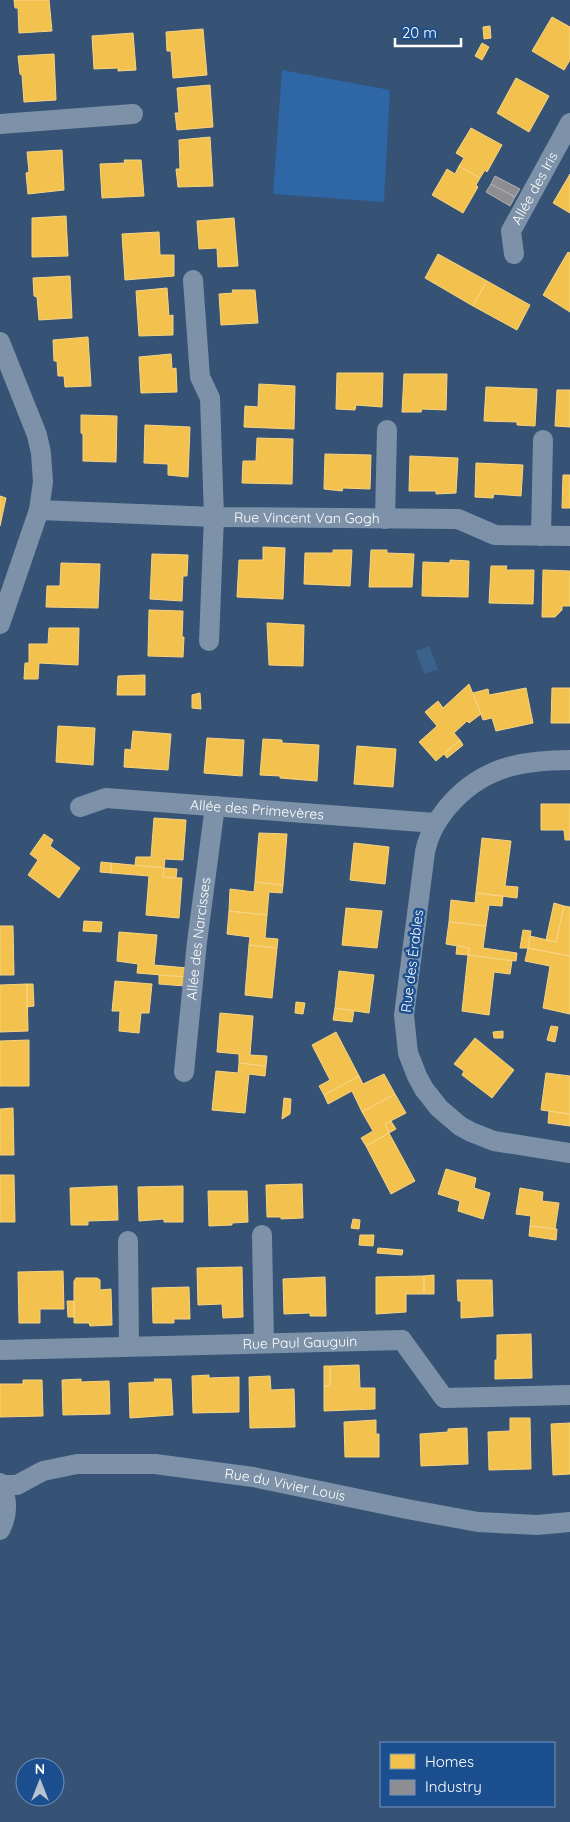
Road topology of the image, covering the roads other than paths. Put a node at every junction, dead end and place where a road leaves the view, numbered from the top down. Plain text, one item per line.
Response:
1 (134, 114) dead end
2 (570, 123) edge
3 (0, 124) edge
4 (514, 254) dead end
5 (194, 280) dead end
6 (0, 342) edge
7 (387, 430) dead end
8 (543, 440) dead end
9 (39, 510) junction
10 (214, 517) junction
11 (385, 519) junction
12 (541, 536) junction
13 (570, 536) edge
14 (0, 624) edge
15 (209, 641) dead end
16 (570, 760) edge
17 (215, 806) junction
18 (80, 807) dead end
19 (435, 823) junction
20 (184, 1072) dead end
21 (570, 1153) edge
22 (262, 1235) dead end
23 (128, 1241) dead end
24 (264, 1343) junction
25 (129, 1346) junction
26 (0, 1350) edge
27 (570, 1395) edge
28 (1, 1484) edge
29 (570, 1522) edge
30 (0, 1530) edge

1 - 3 street
2 - 4 street, Allée des Iris
5 - 10 street
6 - 9 street
7 - 11 street
8 - 12 street
9 - 10 street, Rue Vincent Van Gogh
9 - 14 street
10 - 11 street, Rue Vincent Van Gogh
10 - 15 street
11 - 12 street, Rue Vincent Van Gogh
12 - 13 street, Rue Vincent Van Gogh
16 - 19 street, Rue des Érables
17 - 18 street, Allée des Primevères
17 - 19 street, Allée des Primevères
17 - 20 street, Allée des Narcisses
19 - 21 street, Rue des Érables
22 - 24 street
23 - 25 street
24 - 25 street, Rue Paul Gauguin
24 - 27 street, Rue Paul Gauguin
25 - 26 street, Rue Paul Gauguin
28 - 29 street, Rue du Vivier Louis
28 - 30 street

